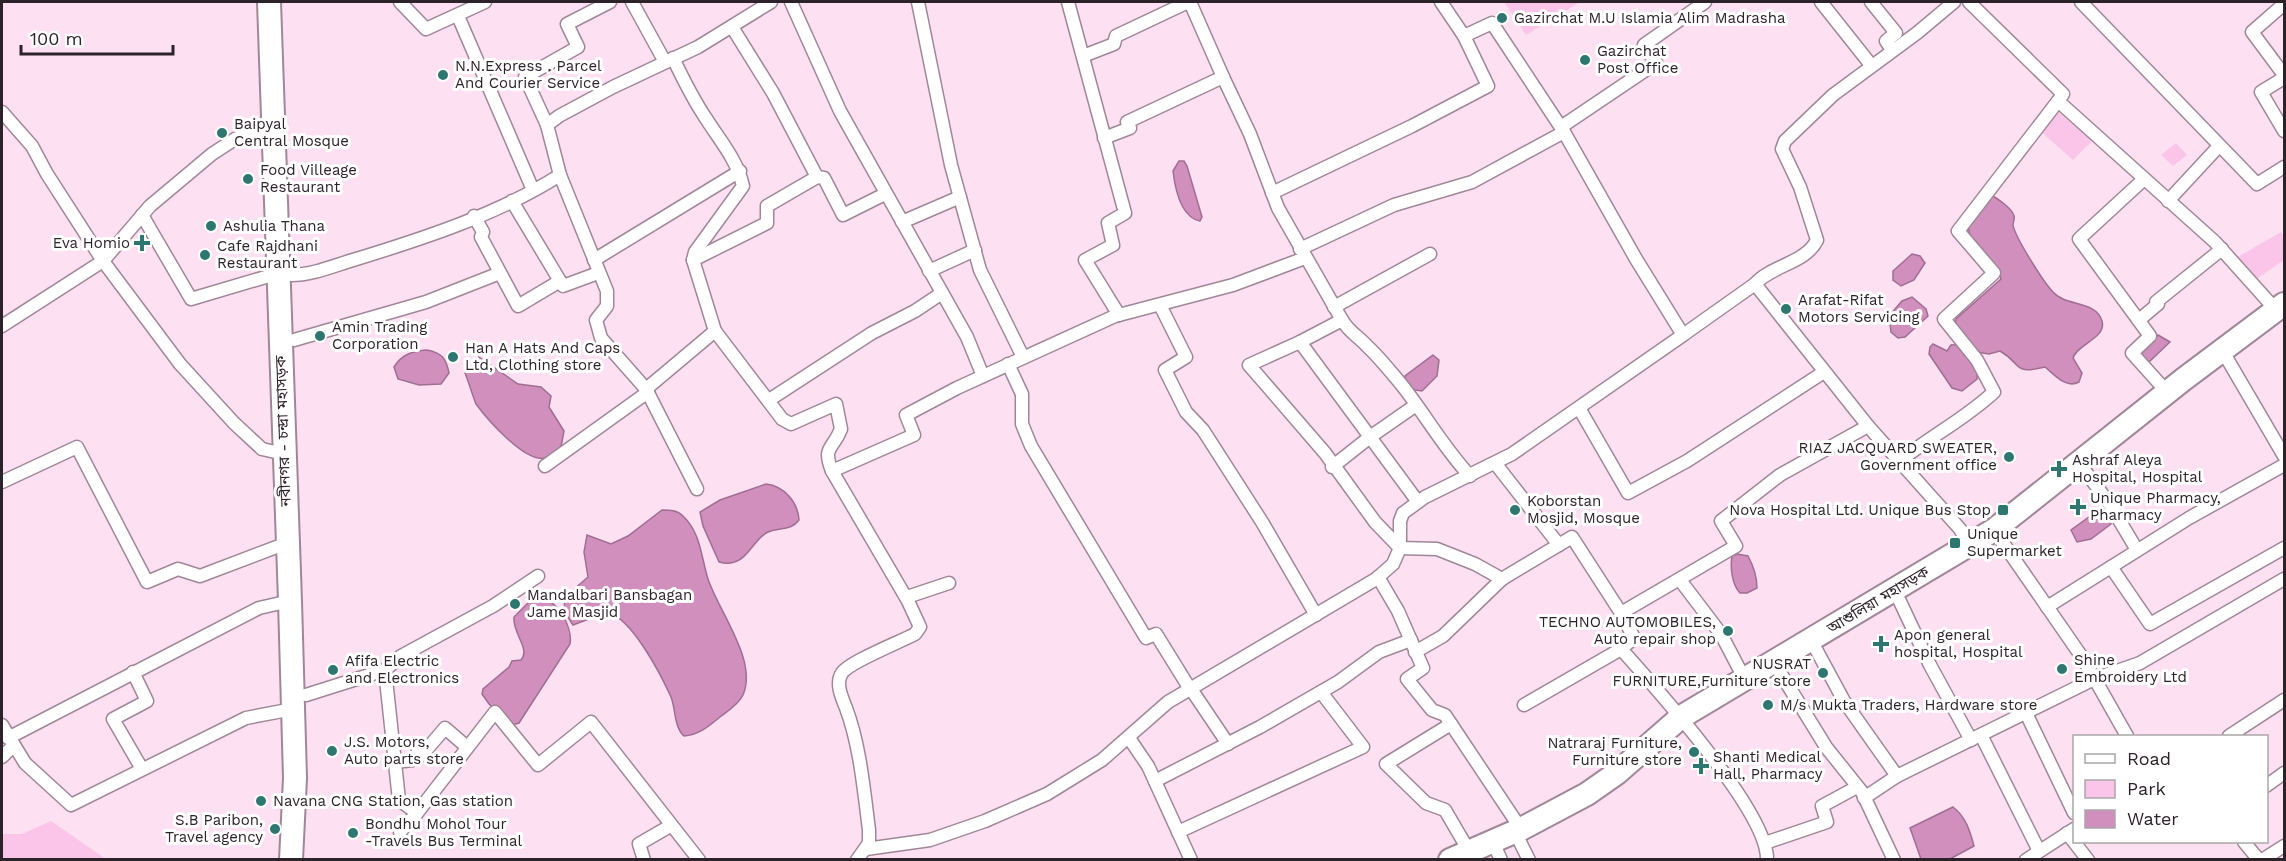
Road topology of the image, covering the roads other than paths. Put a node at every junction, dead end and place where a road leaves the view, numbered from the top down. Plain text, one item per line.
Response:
1 (269, 2) edge
2 (282, 2) edge
3 (400, 2) edge
4 (485, 2) edge
5 (610, 2) edge
6 (632, 2) edge
7 (771, 2) edge
8 (791, 2) edge
9 (918, 2) edge
10 (1068, 2) edge
11 (1189, 2) edge
12 (1441, 2) edge
13 (1705, 2) edge
14 (1821, 2) edge
15 (1870, 2) edge
16 (1954, 2) edge
17 (1969, 2) edge
18 (2081, 2) edge
19 (2284, 4) edge
20 (458, 16) junction
21 (732, 27) junction
22 (1464, 36) junction
23 (1892, 50) junction
24 (1083, 56) junction
25 (669, 60) junction
26 (1871, 65) junction
27 (2284, 76) edge
28 (1223, 77) junction
29 (2058, 100) junction
30 (2, 112) edge
31 (273, 125) junction
32 (547, 125) junction
33 (1563, 129) junction
34 (2284, 130) edge
35 (1104, 138) junction
36 (2218, 146) junction
37 (2284, 167) edge
38 (740, 171) junction
39 (560, 175) junction
40 (817, 177) junction
41 (2143, 180) junction
42 (533, 190) junction
43 (1272, 193) junction
44 (885, 194) junction
45 (960, 197) junction
46 (512, 201) junction
47 (2168, 201) junction
48 (142, 216) junction
49 (474, 216) junction
50 (902, 222) junction
51 (2222, 249) junction
52 (975, 250) junction
53 (1303, 253) junction
54 (1430, 254) dead end
55 (594, 260) junction
56 (693, 260) junction
57 (103, 261) junction
58 (929, 272) junction
59 (500, 273) junction
60 (598, 273) junction
61 (285, 274) junction
62 (560, 281) junction
63 (1755, 284) junction
64 (942, 293) junction
65 (1160, 305) junction
66 (1335, 307) junction
67 (2280, 307) edge
68 (1119, 315) junction
69 (1342, 320) junction
70 (2139, 320) junction
71 (2, 326) edge
72 (715, 331) junction
73 (1683, 335) junction
74 (294, 340) junction
75 (1300, 342) junction
76 (2222, 350) junction
77 (1023, 357) junction
78 (1008, 364) junction
79 (1824, 372) junction
80 (983, 376) junction
81 (647, 390) junction
82 (2167, 392) junction
83 (769, 400) junction
84 (1416, 405) junction
85 (1579, 408) junction
86 (1868, 426) junction
87 (1370, 436) junction
88 (284, 454) junction
89 (2284, 456) edge
90 (1900, 461) junction
91 (1495, 462) junction
92 (2079, 463) junction
93 (2284, 465) edge
94 (544, 466) dead end
95 (1332, 467) junction
96 (832, 471) junction
97 (1470, 476) junction
98 (2, 482) edge
99 (697, 489) dead end
100 (1418, 502) junction
101 (1994, 530) junction
102 (287, 543) junction
103 (1559, 545) junction
104 (1969, 545) junction
105 (1400, 548) junction
106 (2284, 548) edge
107 (2137, 550) junction
108 (2111, 567) junction
109 (538, 576) dead end
110 (1378, 578) junction
111 (1502, 579) junction
112 (2284, 579) edge
113 (1680, 580) junction
114 (949, 583) dead end
115 (1895, 591) junction
116 (907, 597) junction
117 (290, 601) junction
118 (2047, 607) junction
119 (1621, 613) junction
120 (1316, 615) junction
121 (1811, 640) junction
122 (1413, 646) junction
123 (1621, 649) junction
124 (1773, 662) junction
125 (385, 670) junction
126 (133, 672) junction
127 (1744, 678) junction
128 (2094, 679) junction
129 (1190, 689) junction
130 (1321, 692) junction
131 (2284, 700) edge
132 (299, 702) junction
133 (1524, 705) dead end
134 (2026, 713) junction
135 (1681, 717) junction
136 (1451, 724) junction
137 (2, 725) edge
138 (2126, 735) edge
139 (2231, 735) edge
140 (1129, 738) junction
141 (1976, 738) junction
142 (10, 742) junction
143 (1228, 744) junction
144 (467, 747) junction
145 (2, 757) edge
146 (395, 762) junction
147 (142, 769) junction
148 (2284, 774) edge
149 (1898, 776) junction
150 (1155, 781) junction
151 (2268, 785) edge
152 (1861, 792) junction
153 (2073, 811) edge
154 (417, 813) junction
155 (670, 826) junction
156 (1518, 831) junction
157 (2071, 831) edge
158 (400, 832) dead end
159 (1178, 832) junction
160 (1765, 843) junction
161 (2078, 843) edge
162 (2245, 843) edge
163 (2284, 846) edge
164 (866, 849) junction
165 (1497, 850) edge
166 (2039, 851) junction
167 (1460, 855) edge
168 (291, 860) edge
169 (307, 860) edge
170 (644, 860) edge
171 (699, 860) edge
172 (857, 860) edge
173 (1191, 860) edge
174 (1529, 860) edge
175 (1767, 860) edge
176 (1894, 860) edge
177 (2026, 860) edge
178 (2088, 860) edge
179 (2260, 860) edge

1 - 31 highway, নবীনগর - চন্দ্রা মহাসড়ক
2 - 61 highway, নবীনগর - চন্দ্রা মহাসড়ক
3 - 20 street
4 - 20 street
5 - 32 street
6 - 25 street
7 - 21 street
8 - 44 street
9 - 45 street
10 - 24 street
11 - 24 street
11 - 28 street
12 - 22 street
13 - 33 street
14 - 26 street
15 - 23 street
16 - 23 street
17 - 29 street
18 - 36 street
19 - 27 street
20 - 42 street
21 - 25 street
21 - 40 street
22 - 33 street
22 - 43 street
23 - 26 street
24 - 35 street
25 - 32 street
25 - 38 street
26 - 63 street
27 - 34 street
28 - 35 street
28 - 43 street
29 - 41 street
29 - 90 street
30 - 57 street
31 - 48 street
31 - 61 highway, নবীনগর - চন্দ্রা মহাসড়ক
32 - 39 street
33 - 53 street
33 - 73 street
35 - 68 street
36 - 37 street
36 - 47 street
38 - 55 street
38 - 56 street
39 - 42 street
39 - 55 street
40 - 44 street
40 - 56 street
41 - 47 street
41 - 70 street
42 - 46 street
43 - 53 street
44 - 50 street
45 - 50 street
45 - 52 street
46 - 49 street
46 - 62 street
47 - 51 street
48 - 57 street
48 - 61 street
49 - 59 street
49 - 61 street
50 - 58 street
51 - 67 street
51 - 70 street
52 - 58 street
52 - 77 street
53 - 65 street
53 - 66 street
54 - 66 street
55 - 60 street
56 - 72 street
57 - 71 street
57 - 88 street
58 - 64 street
59 - 62 street
59 - 74 street
60 - 62 street
60 - 81 street
61 - 74 highway, নবীনগর - চন্দ্রা মহাসড়ক
61 - 88 highway, নবীনগর - চন্দ্রা মহাসড়ক
63 - 73 street
63 - 79 street
64 - 80 street
64 - 83 street
65 - 68 street
65 - 120 street
66 - 69 street
67 - 76 highway, আশুলিয়া মহাসড়ক
68 - 77 street
69 - 75 street
69 - 84 street
70 - 82 street
72 - 81 street
72 - 83 street
73 - 85 street
74 - 132 highway, নবীনগর - চন্দ্রা মহাসড়ক
75 - 87 street
75 - 95 street
76 - 82 highway, আশুলিয়া মহাসড়ক
76 - 89 street
77 - 78 street
78 - 80 street
78 - 129 street
79 - 85 street
79 - 86 street
80 - 96 street
81 - 94 street
81 - 99 street
82 - 92 highway, আশুলিয়া মহাসড়ক
83 - 96 street
84 - 87 street
84 - 97 street
85 - 91 street
86 - 90 street
86 - 113 street
87 - 95 street
87 - 100 street
88 - 102 highway, নবীনগর - চন্দ্রা মহাসড়ক
90 - 104 street
91 - 97 street
91 - 103 street
92 - 101 highway, আশুলিয়া মহাসড়ক
92 - 107 street
93 - 107 street
95 - 105 street
96 - 116 street
97 - 100 street
98 - 102 street
100 - 105 street
101 - 104 highway, আশুলিয়া মহাসড়ক
101 - 118 street
102 - 117 highway, নবীনগর - চন্দ্রা মহাসড়ক
103 - 111 street
103 - 119 street
104 - 115 highway, আশুলিয়া মহাসড়ক
105 - 110 street
105 - 111 street
106 - 108 street
107 - 108 street
108 - 118 street
109 - 125 street
110 - 120 street
110 - 122 street
111 - 122 street
112 - 128 street
113 - 119 street
113 - 127 street
114 - 116 street
115 - 121 highway, আশুলিয়া মহাসড়ক
115 - 141 street
116 - 164 street
117 - 126 street
117 - 132 highway, নবীনগর - চন্দ্রা মহাসড়ক
118 - 128 street
119 - 123 street
120 - 129 street
121 - 124 highway, আশুলিয়া মহাসড়ক
121 - 149 street
122 - 130 street
122 - 136 street
123 - 133 street
123 - 135 street
124 - 127 highway, আশুলিয়া মহাসড়ক
124 - 152 street
125 - 132 street
125 - 146 street
126 - 142 street
126 - 147 street
127 - 135 highway, আশুলিয়া মহাসড়ক
128 - 134 street
128 - 138 street
129 - 140 street
129 - 143 street
130 - 143 street
130 - 159 street
131 - 139 street
132 - 147 street
132 - 168 highway, নবীনগর - চন্দ্রা মহাসড়ক
132 - 169 highway, নবীনগর - চন্দ্রা মহাসড়ক
134 - 141 street
134 - 153 street
135 - 156 highway, আশুলিয়া মহাসড়ক
135 - 160 street
136 - 156 street
136 - 167 street
137 - 142 street
140 - 150 street
140 - 164 street
141 - 149 street
141 - 166 street
142 - 145 street
142 - 147 street
143 - 150 street
144 - 146 street
144 - 154 street
144 - 155 street
146 - 154 street
148 - 151 street
149 - 152 street
150 - 159 street
152 - 160 street
152 - 176 street
154 - 158 street
155 - 170 street
155 - 171 street
156 - 165 highway, আশুলিয়া মহাসড়ক
156 - 174 street
157 - 166 street
159 - 173 street
160 - 175 street
161 - 178 street
162 - 179 street
163 - 179 street
164 - 172 street
165 - 167 highway, আশুলিয়া মহাসড়ক
166 - 177 street

